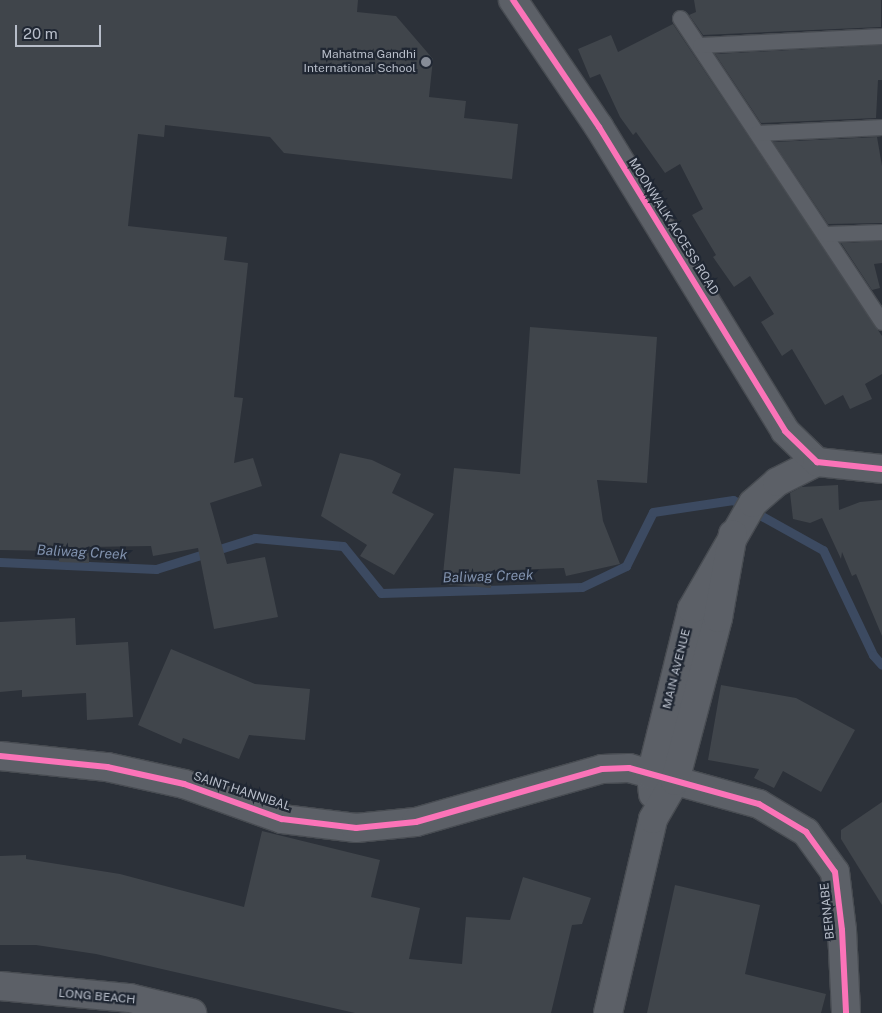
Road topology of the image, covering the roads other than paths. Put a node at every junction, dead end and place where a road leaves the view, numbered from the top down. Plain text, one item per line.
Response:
1 (514, 0) edge
2 (680, 18) dead end
3 (882, 36) edge
4 (700, 45) junction
5 (882, 127) edge
6 (757, 133) junction
7 (882, 232) edge
8 (825, 234) junction
9 (882, 322) edge
10 (817, 462) junction
11 (882, 469) edge
12 (0, 756) edge
13 (663, 778) junction
14 (0, 986) edge
15 (129, 1006) edge
16 (192, 1013) edge
17 (608, 1013) edge
18 (846, 1013) edge

1 - 10 street, MOONWALK ACCESS ROAD
2 - 4 lane
3 - 4 lane
4 - 6 lane
5 - 6 lane
6 - 8 lane
7 - 8 lane
8 - 9 lane
10 - 11 street
10 - 13 street, MAIN AVENUE
12 - 13 street, SAINT HANNIBAL
13 - 17 street, MAIN AVENUE
13 - 18 street, BERNABE
14 - 15 street, LONG BEACH
15 - 16 street, LONG BEACH

